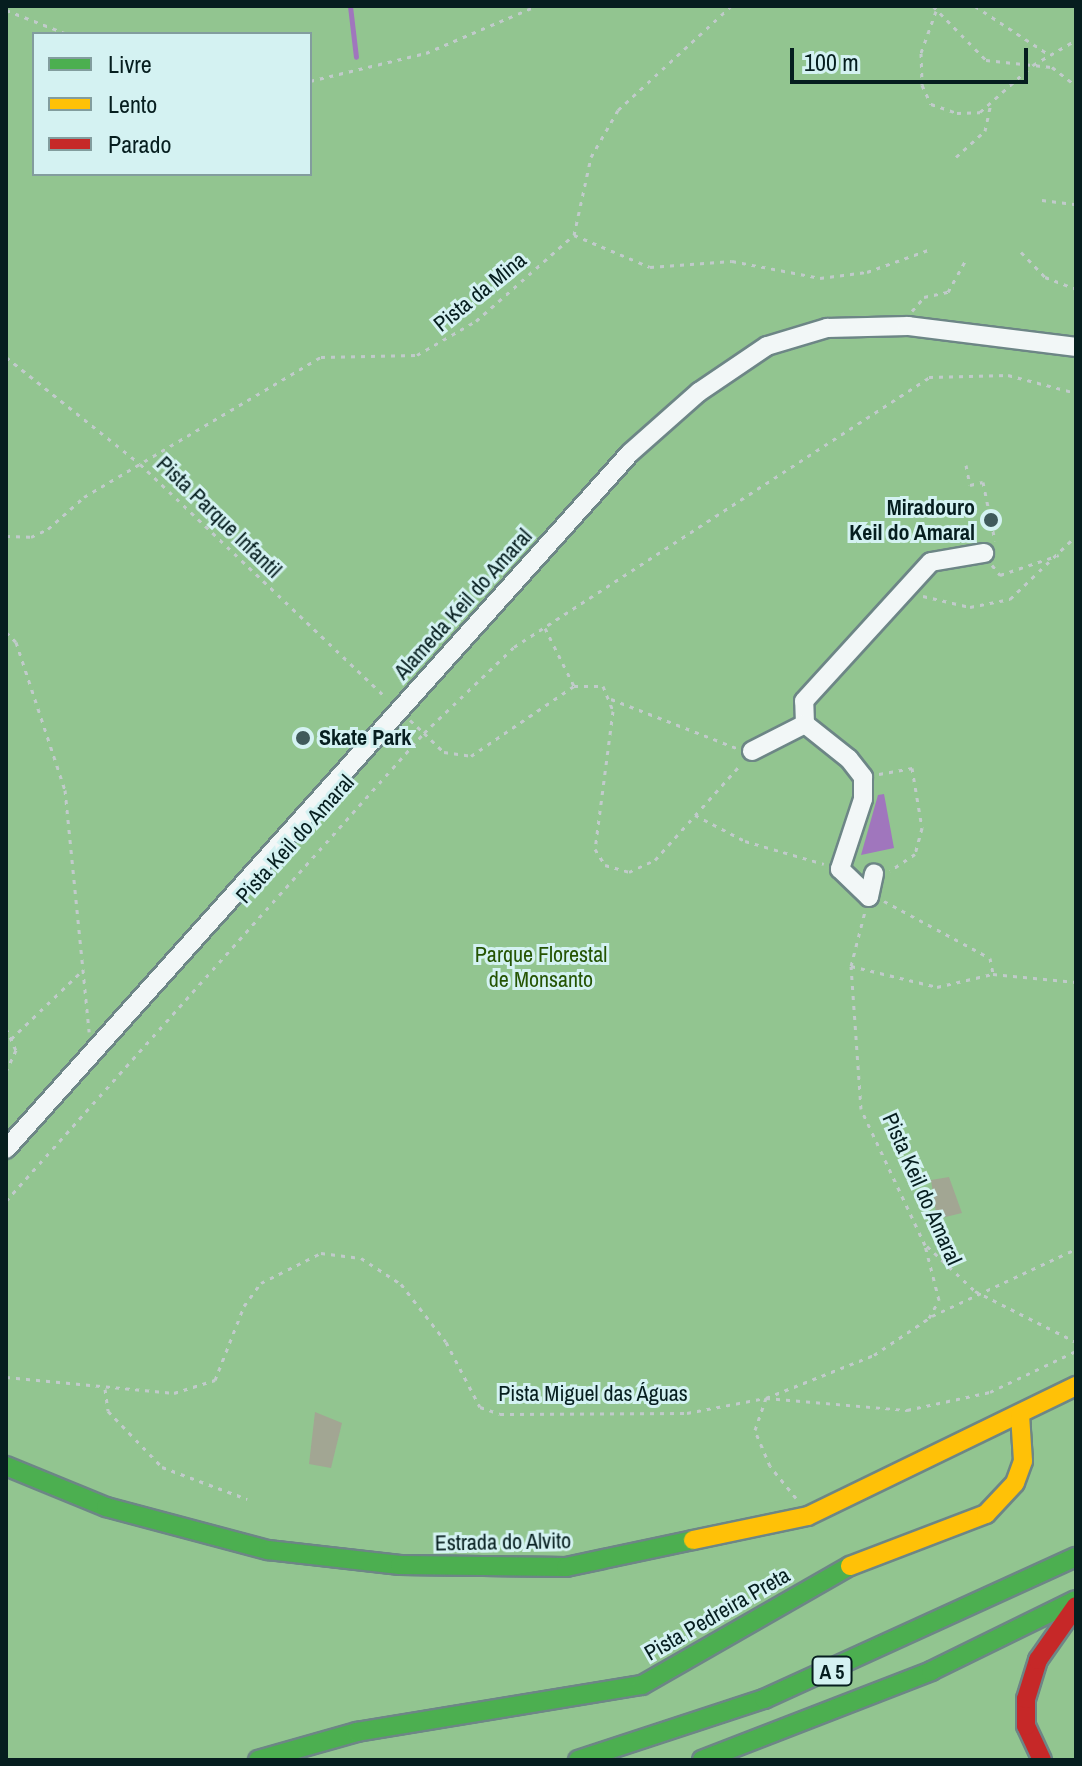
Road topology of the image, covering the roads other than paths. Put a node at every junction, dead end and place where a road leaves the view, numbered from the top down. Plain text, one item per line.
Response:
1 (1076, 347) edge
2 (990, 546) road end
3 (805, 724) junction
4 (752, 751) road end
5 (874, 874) road end
6 (6, 1149) edge
7 (1076, 1386) edge
8 (1020, 1415) junction
9 (6, 1466) edge
10 (1076, 1557) edge
11 (1076, 1600) edge
12 (1076, 1606) edge
13 (258, 1760) edge
14 (578, 1760) edge
15 (702, 1760) edge
16 (1042, 1760) edge

1 - 6 street, Alameda Keil do Amaral
2 - 3 street
3 - 4 street
3 - 5 street
7 - 8 main road, Estrada do Alvito
8 - 9 main road, Estrada do Alvito
8 - 13 main road, Pista Pedreira Preta
10 - 14 main road, A 5
11 - 15 main road, A 5
12 - 16 main road

